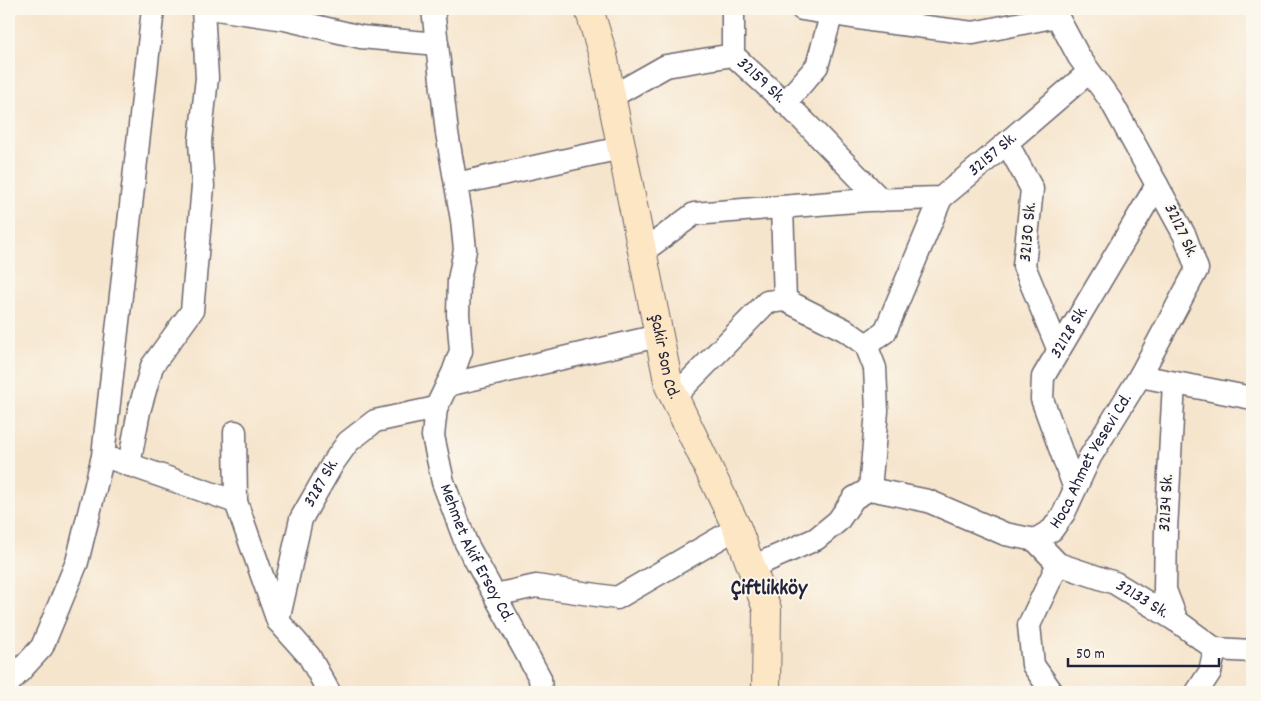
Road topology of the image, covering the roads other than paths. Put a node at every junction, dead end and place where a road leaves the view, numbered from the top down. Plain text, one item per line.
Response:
1 (153, 9) edge
2 (203, 9) edge
3 (216, 9) edge
4 (433, 9) edge
5 (589, 9) edge
6 (734, 9) edge
7 (802, 9) edge
8 (833, 11) edge
9 (1058, 12) edge
10 (895, 16) edge
11 (437, 44) junction
12 (733, 55) junction
13 (1089, 72) junction
14 (611, 96) junction
15 (785, 103) junction
16 (1007, 143) junction
17 (621, 148) junction
18 (456, 184) junction
19 (1157, 185) junction
20 (940, 198) junction
21 (881, 200) junction
22 (782, 207) junction
23 (641, 253) junction
24 (785, 300) junction
25 (658, 336) junction
26 (866, 345) junction
27 (1059, 351) junction
28 (1140, 376) junction
29 (1174, 383) junction
30 (448, 385) junction
31 (674, 396) junction
32 (1252, 398) edge
33 (436, 408) junction
34 (236, 432) dead end
35 (103, 456) junction
36 (129, 465) junction
37 (870, 489) junction
38 (1076, 489) junction
39 (236, 502) junction
40 (737, 528) junction
41 (1035, 540) junction
42 (1058, 564) junction
43 (752, 567) junction
44 (495, 595) junction
45 (1177, 620) junction
46 (278, 621) junction
47 (1216, 649) junction
48 (1252, 651) edge
49 (9, 683) edge
50 (330, 692) edge
51 (541, 692) edge
52 (766, 692) edge
53 (1052, 692) edge
54 (1197, 692) edge

1 - 35 street
2 - 36 street
3 - 11 street
4 - 11 street
5 - 14 street, Şakir Son Cd.
6 - 12 street
7 - 8 street
8 - 10 street
8 - 15 street
9 - 10 street
9 - 13 street, 32127 Sk.
11 - 18 street
12 - 14 street, 32159 Sk.
12 - 15 street, 32159 Sk.
13 - 16 street, 32157 Sk.
13 - 19 street, 32127 Sk.
14 - 17 street, Şakir Son Cd.
15 - 21 street, 32159 Sk.
16 - 20 street, 32157 Sk.
16 - 27 street, 32130 Sk.
17 - 18 street
17 - 23 street, Şakir Son Cd.
18 - 30 street
19 - 27 street, 32128 Sk.
19 - 28 street, 32127 Sk.
20 - 21 street
20 - 26 street
21 - 22 street
22 - 23 street
22 - 24 street
23 - 25 street, Şakir Son Cd.
24 - 26 street
24 - 31 street
25 - 30 street
25 - 31 street, Şakir Son Cd.
26 - 37 street
27 - 38 street, 32128 Sk.
28 - 29 street
28 - 38 street, Hoca Ahmet Yesevi Cd.
29 - 32 street
29 - 45 street, 32134 Sk.
30 - 33 street
31 - 40 street, Şakir Son Cd.
33 - 44 street, Mehmet Akif Ersoy Cd.
33 - 46 street, 3287 Sk.
34 - 39 street
35 - 36 street
35 - 49 street
36 - 39 street
37 - 41 street
37 - 43 street
38 - 41 street, Hoca Ahmet Yesevi Cd.
39 - 46 street
40 - 43 street, Şakir Son Cd.
40 - 44 street
41 - 42 street, 32133 Sk.
42 - 45 street, 32133 Sk.
42 - 53 street
43 - 52 street, Şakir Son Cd.
44 - 51 street, Mehmet Akif Ersoy Cd.
45 - 47 street, 32133 Sk.
46 - 50 street
47 - 48 street
47 - 54 street

